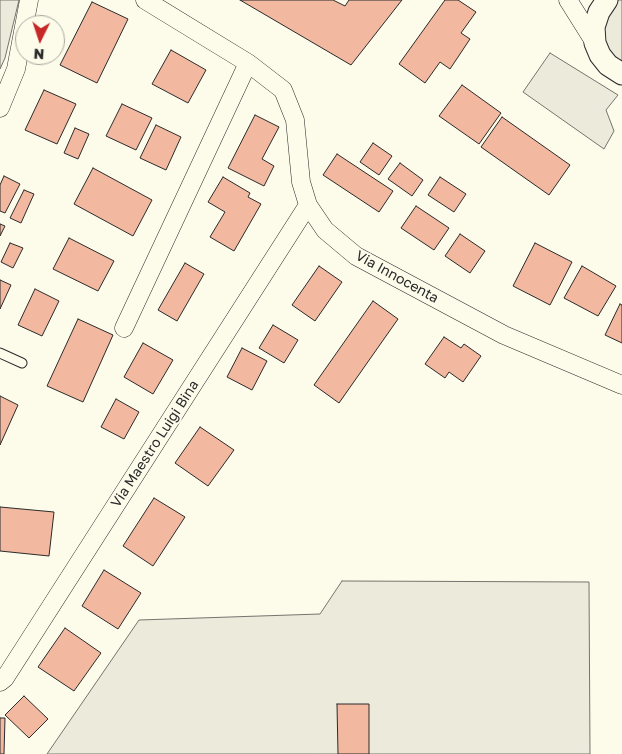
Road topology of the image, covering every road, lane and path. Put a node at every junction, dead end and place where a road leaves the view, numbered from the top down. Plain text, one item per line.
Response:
1 (29, 0) edge
2 (144, 0) edge
3 (568, 0) edge
4 (607, 0) edge
5 (595, 43) junction
6 (248, 63) junction
7 (622, 74) edge
8 (0, 108) edge
9 (308, 205) junction
10 (124, 328) dead end
11 (0, 353) edge
12 (22, 363) dead end
13 (622, 385) edge
14 (0, 682) edge

1 - 8 street
2 - 6 street, Via Innocenta
3 - 5 street
4 - 5 street
5 - 7 street
6 - 9 street, Via Innocenta
6 - 10 street
9 - 13 street, Via Innocenta
9 - 14 street, Via Maestro Luigi Bina
11 - 12 lane

